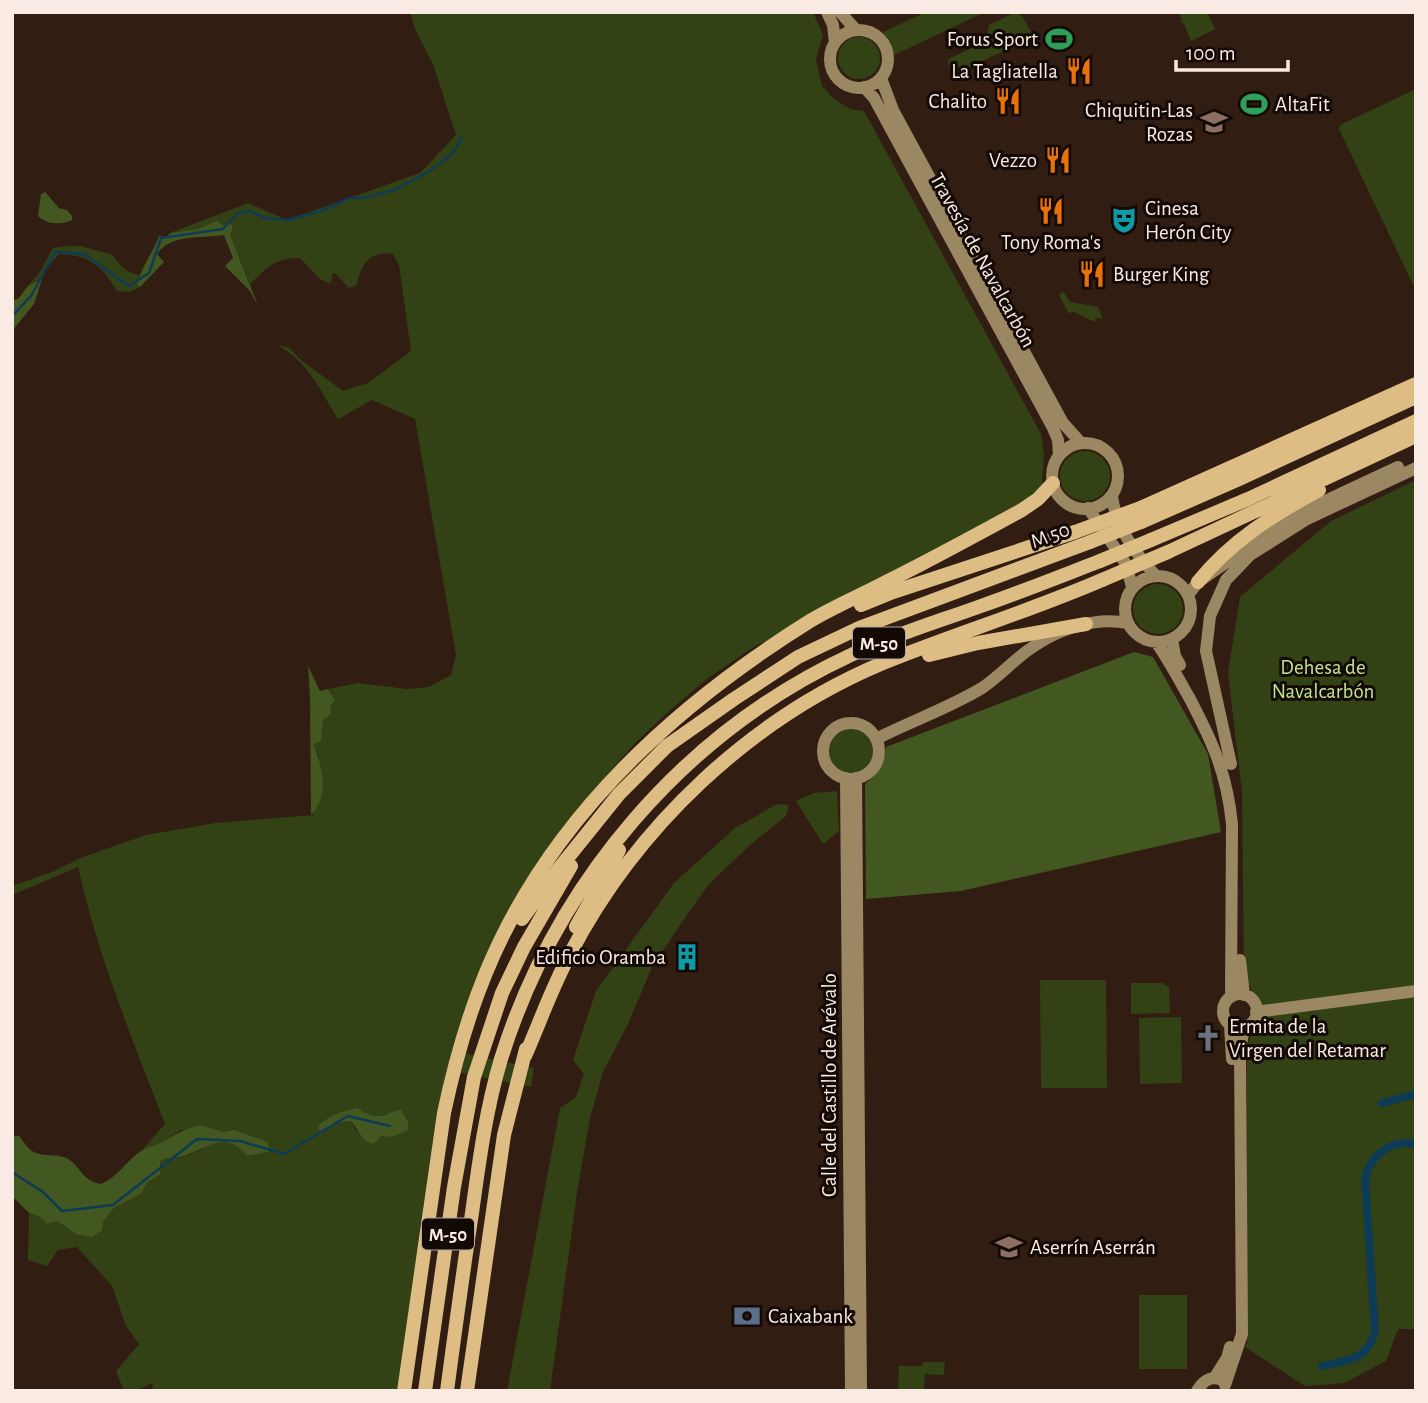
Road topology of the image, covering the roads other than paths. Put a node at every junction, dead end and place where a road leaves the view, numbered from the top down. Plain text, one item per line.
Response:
1 (827, 12) edge
2 (840, 12) edge
3 (856, 30) junction
4 (835, 43) junction
5 (881, 78) junction
6 (863, 87) junction
7 (1416, 384) edge
8 (1416, 397) edge
9 (1416, 421) edge
10 (1416, 438) edge
11 (1081, 443) junction
12 (1059, 456) junction
13 (1416, 459) edge
14 (1416, 468) edge
15 (1053, 483) junction
16 (1112, 495) junction
17 (1088, 508) junction
18 (1142, 514) junction
19 (1156, 576) junction
20 (1198, 582) junction
21 (1132, 587) junction
22 (1188, 595) junction
23 (1128, 623) junction
24 (1086, 624) junction
25 (1172, 639) junction
26 (1156, 642) junction
27 (754, 660) junction
28 (801, 706) junction
29 (704, 721) junction
30 (876, 739) junction
31 (1230, 764) junction
32 (682, 769) junction
33 (851, 778) junction
34 (1416, 991) edge
35 (1237, 996) junction
36 (475, 1006) junction
37 (1256, 1012) junction
38 (1230, 1025) junction
39 (1244, 1028) junction
40 (523, 1060) junction
41 (1222, 1384) edge
42 (404, 1391) edge
43 (425, 1391) edge
44 (447, 1391) edge
45 (467, 1391) edge
46 (851, 1391) edge
47 (861, 1391) edge
48 (1197, 1391) edge

1 - 4 street, Travesía de Navalcarbón
2 - 3 street, Travesía de Navalcarbón
3 - 4 street
3 - 5 street, Travesía de Navalcarbón
4 - 6 street, Travesía de Navalcarbón
5 - 6 street
5 - 11 street, Travesía de Navalcarbón
6 - 12 street, Travesía de Navalcarbón
7 - 18 highway
8 - 18 highway, M 50 / M-50
9 - 32 highway, M-50, bridge
10 - 20 highway
10 - 28 highway, bridge
11 - 12 street
11 - 16 street, Travesía de Navalcarbón
12 - 15 street, Travesía de Navalcarbón
13 - 20 street
14 - 31 street
15 - 17 street
15 - 27 highway
16 - 17 street
16 - 19 street, Travesía de Navalcarbón
17 - 21 street
18 - 27 highway, bridge
18 - 29 highway, M 50 / M-50, bridge
19 - 21 street
19 - 22 street, Travesía de Navalcarbón
20 - 22 street
21 - 23 street
22 - 25 street
23 - 24 street
23 - 26 street
24 - 28 highway
24 - 30 street
25 - 26 street
25 - 31 street
26 - 35 street
27 - 36 highway
28 - 40 highway
29 - 36 highway
29 - 43 highway, M-50
30 - 33 street
30 - 33 street
31 - 35 street
32 - 40 highway
32 - 44 highway, M-50
33 - 46 street, Calle del Castillo de Arévalo
33 - 47 street, Calle del Castillo de Arévalo
34 - 37 street
35 - 37 street
35 - 38 street
36 - 42 highway
37 - 39 street
38 - 39 street
38 - 41 street
39 - 41 street
40 - 45 highway
41 - 48 street

